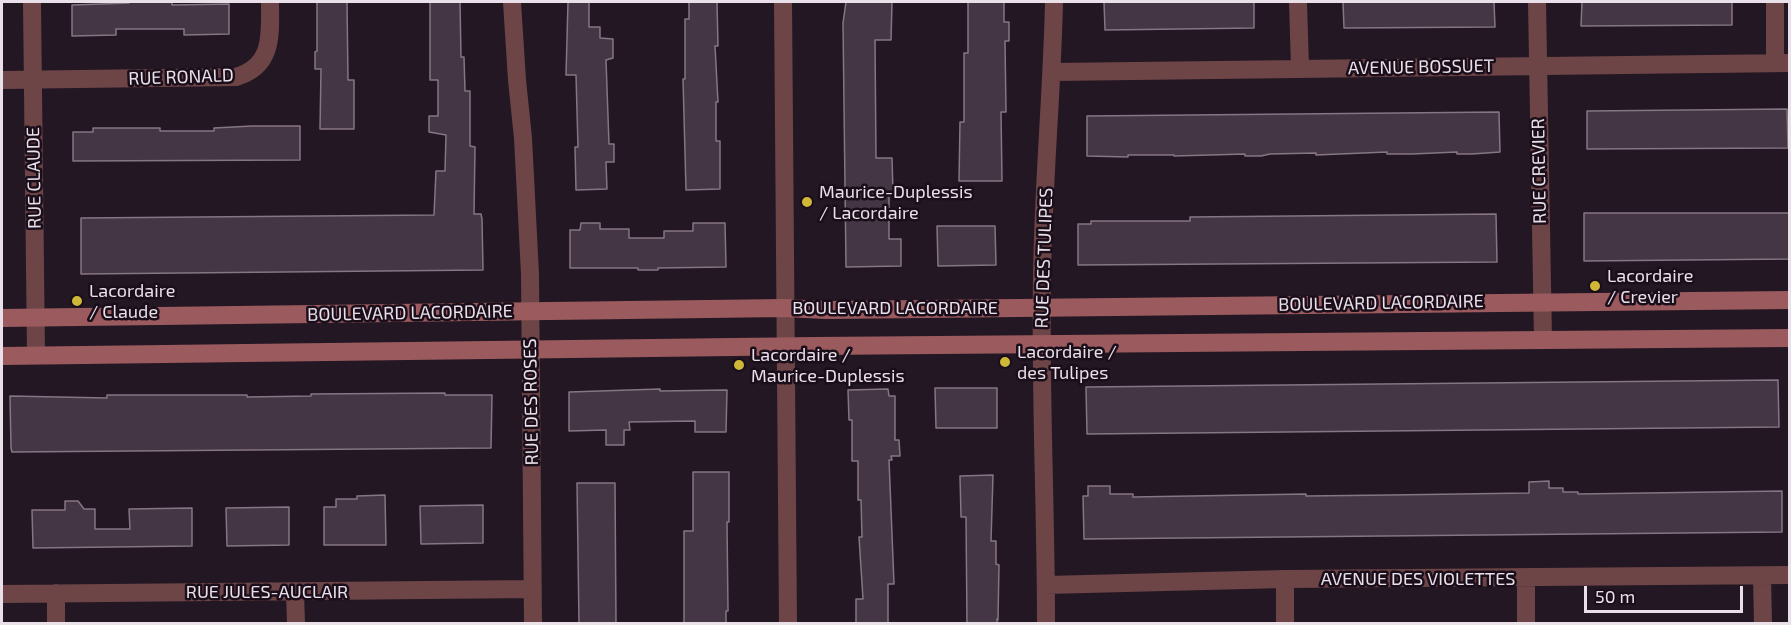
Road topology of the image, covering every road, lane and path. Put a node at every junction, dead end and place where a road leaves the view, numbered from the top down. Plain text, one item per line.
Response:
1 (32, 2) edge
2 (270, 2) edge
3 (512, 2) edge
4 (783, 2) edge
5 (1054, 2) edge
6 (1298, 2) edge
7 (1536, 2) edge
8 (1775, 2) edge
9 (1782, 63) edge
10 (1537, 65) junction
11 (1300, 68) junction
12 (1052, 72) junction
13 (2, 80) edge
14 (33, 80) junction
15 (1790, 300) edge
16 (1542, 302) junction
17 (1042, 306) junction
18 (785, 308) junction
19 (531, 311) junction
20 (36, 317) junction
21 (2, 318) edge
22 (1790, 338) edge
23 (1543, 340) junction
24 (1041, 345) junction
25 (785, 346) junction
26 (530, 350) junction
27 (2, 356) edge
28 (36, 356) junction
29 (1790, 575) edge
30 (1762, 576) junction
31 (1285, 579) junction
32 (1526, 579) junction
33 (1046, 585) junction
34 (533, 589) junction
35 (296, 592) junction
36 (56, 593) junction
37 (2, 594) edge
38 (56, 624) edge
39 (296, 624) edge
40 (533, 624) edge
41 (788, 624) edge
42 (1046, 624) edge
43 (1285, 624) edge
44 (1526, 624) edge
45 (1763, 624) edge

1 - 14 street, RUE CLAUDE
2 - 14 street, RUE RONALD
3 - 19 street, RUE DES ROSES
4 - 18 street
5 - 12 street, RUE DES TULIPES
6 - 11 street
7 - 10 street, RUE CREVIER
8 - 9 street
9 - 10 street, AVENUE BOSSUET
10 - 11 street, AVENUE BOSSUET
10 - 16 street, RUE CREVIER
11 - 12 street, AVENUE BOSSUET
12 - 17 street, RUE DES TULIPES
13 - 14 street, RUE RONALD
14 - 20 street, RUE CLAUDE
15 - 16 main road, BOULEVARD LACORDAIRE
16 - 17 main road, BOULEVARD LACORDAIRE
16 - 23 street, RUE CREVIER
17 - 18 main road, BOULEVARD LACORDAIRE
17 - 24 street, RUE DES TULIPES
18 - 19 main road, BOULEVARD LACORDAIRE
18 - 25 street
19 - 20 main road, BOULEVARD LACORDAIRE
19 - 26 street, RUE DES ROSES
20 - 21 main road, BOULEVARD LACORDAIRE
20 - 28 street, RUE CLAUDE
22 - 23 main road, BOULEVARD LACORDAIRE
23 - 24 main road, BOULEVARD LACORDAIRE
24 - 25 main road, BOULEVARD LACORDAIRE
24 - 33 street, RUE DES TULIPES
25 - 26 main road, BOULEVARD LACORDAIRE
25 - 41 street
26 - 28 main road, BOULEVARD LACORDAIRE
26 - 34 street, RUE DES ROSES
27 - 28 main road, BOULEVARD LACORDAIRE
29 - 30 street, AVENUE DES VIOLETTES
30 - 32 street, AVENUE DES VIOLETTES
30 - 45 street
31 - 32 street, AVENUE DES VIOLETTES
31 - 33 street, AVENUE DES VIOLETTES
31 - 43 street
32 - 44 street
33 - 42 street, RUE DES TULIPES
34 - 35 street, RUE JULES-AUCLAIR
34 - 40 street, RUE DES ROSES
35 - 36 street, RUE JULES-AUCLAIR
35 - 39 street
36 - 37 street, RUE JULES-AUCLAIR
36 - 38 street

